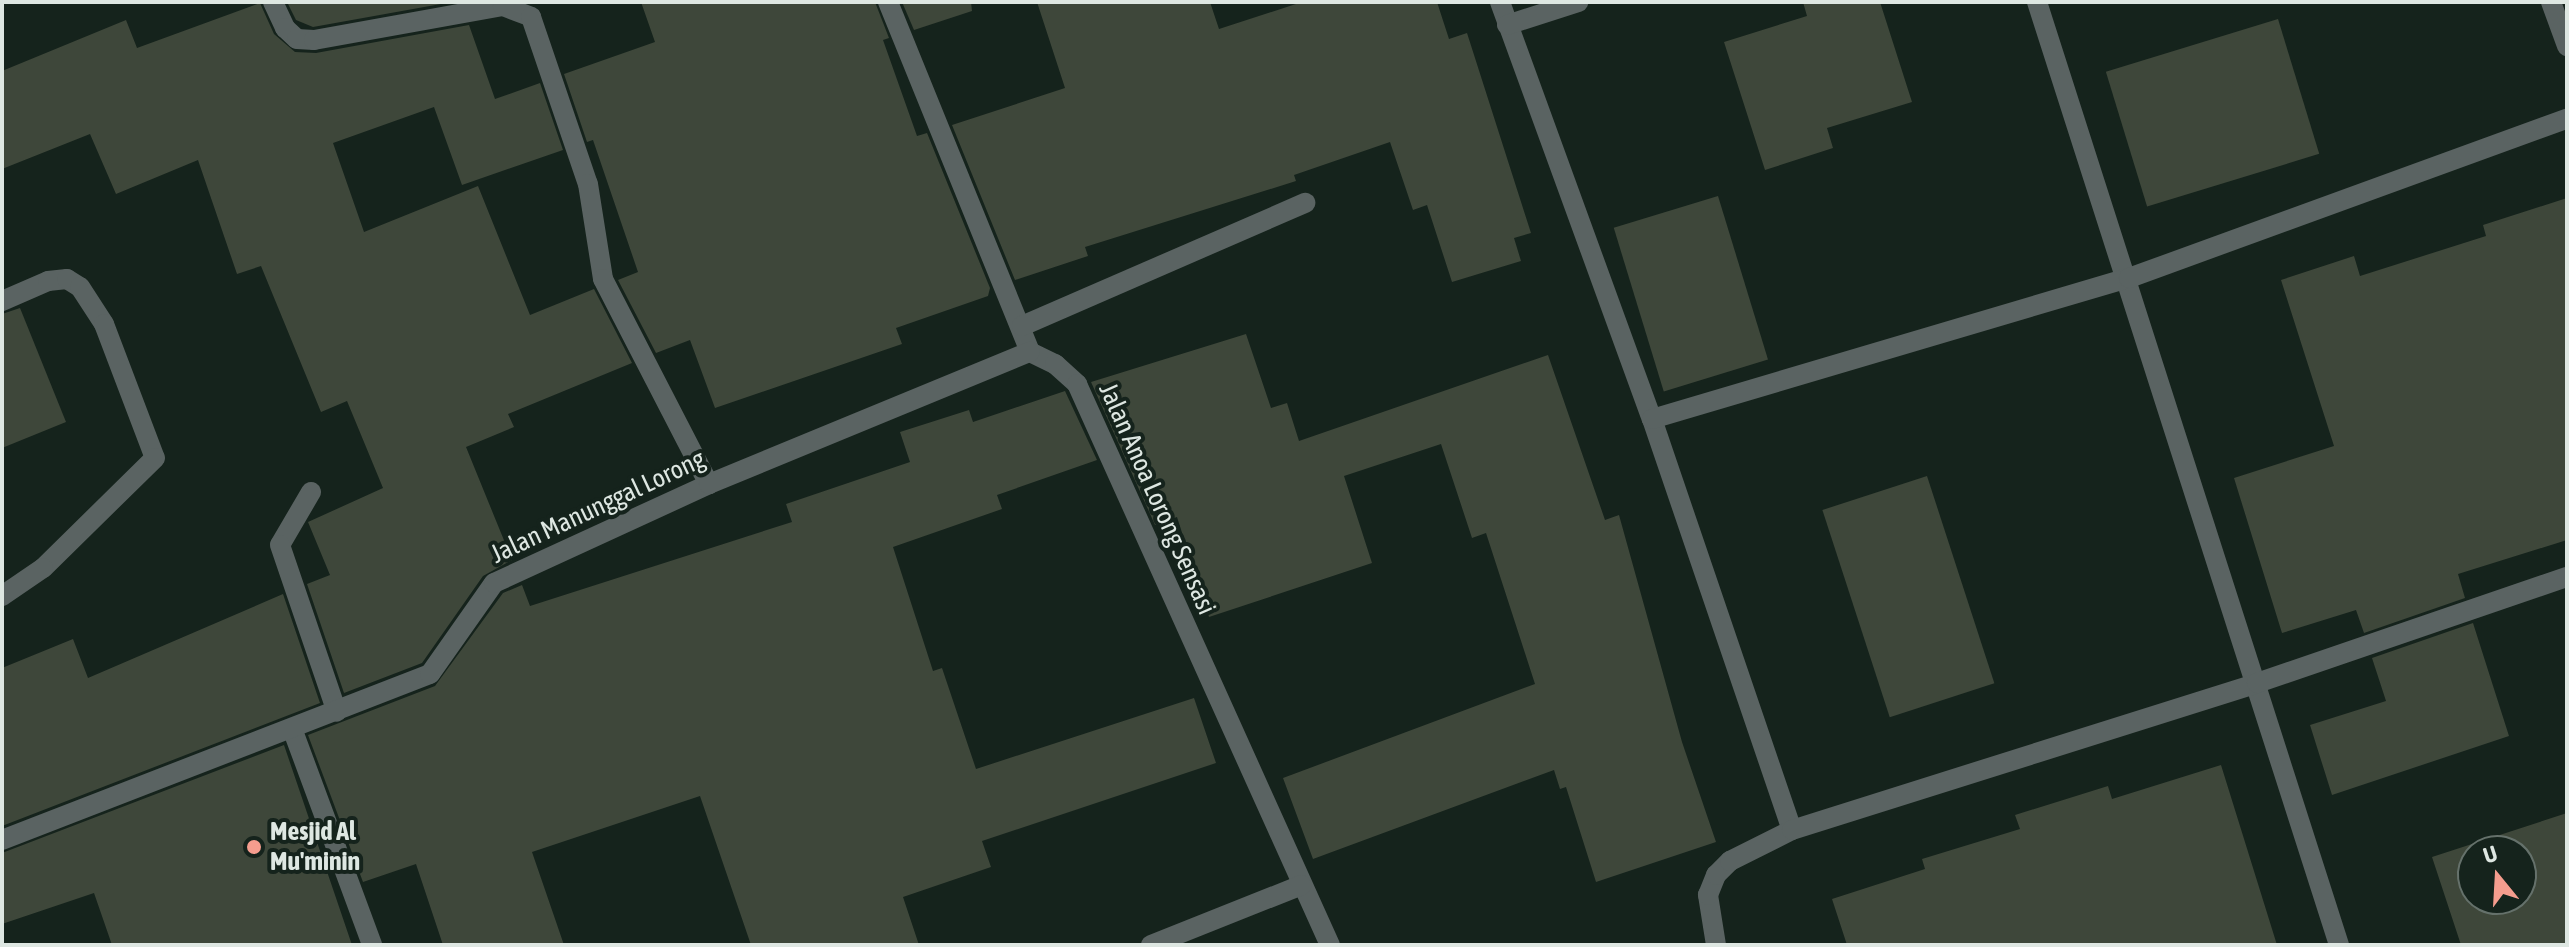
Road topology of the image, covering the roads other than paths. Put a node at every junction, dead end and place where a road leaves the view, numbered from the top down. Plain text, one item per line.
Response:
1 (273, 2) edge
2 (888, 2) edge
3 (1500, 2) edge
4 (1578, 2) edge
5 (2037, 2) edge
6 (2551, 2) edge
7 (1507, 25) junction
8 (2567, 46) edge
9 (2567, 119) edge
10 (1305, 203) dead end
11 (2129, 278) junction
12 (2, 301) edge
13 (1022, 326) junction
14 (1030, 352) junction
15 (1652, 419) junction
16 (709, 484) junction
17 (311, 492) dead end
18 (2567, 577) edge
19 (2, 596) edge
20 (2257, 683) junction
21 (337, 712) junction
22 (293, 731) junction
23 (1792, 830) junction
24 (2, 840) edge
25 (1302, 885) junction
26 (372, 945) edge
27 (1151, 945) edge
28 (1330, 945) edge
29 (1716, 945) edge
30 (2339, 945) edge

1 - 16 street
2 - 13 street
3 - 7 street
4 - 7 street
5 - 11 street
6 - 8 street
7 - 15 street
9 - 11 street
10 - 13 street
11 - 15 street
11 - 20 street
12 - 19 street
13 - 14 street
14 - 16 street, Jalan Manunggal Lorong
14 - 25 street, Jalan Anoa Lorong Sensasi
15 - 23 street
16 - 21 street, Jalan Manunggal Lorong
17 - 21 street
18 - 20 street
20 - 23 street
20 - 30 street
21 - 22 street, Jalan Manunggal Lorong
22 - 24 street, Jalan Manunggal Lorong
22 - 26 street
23 - 29 street
25 - 27 street
25 - 28 street, Jalan Anoa Lorong Sensasi

